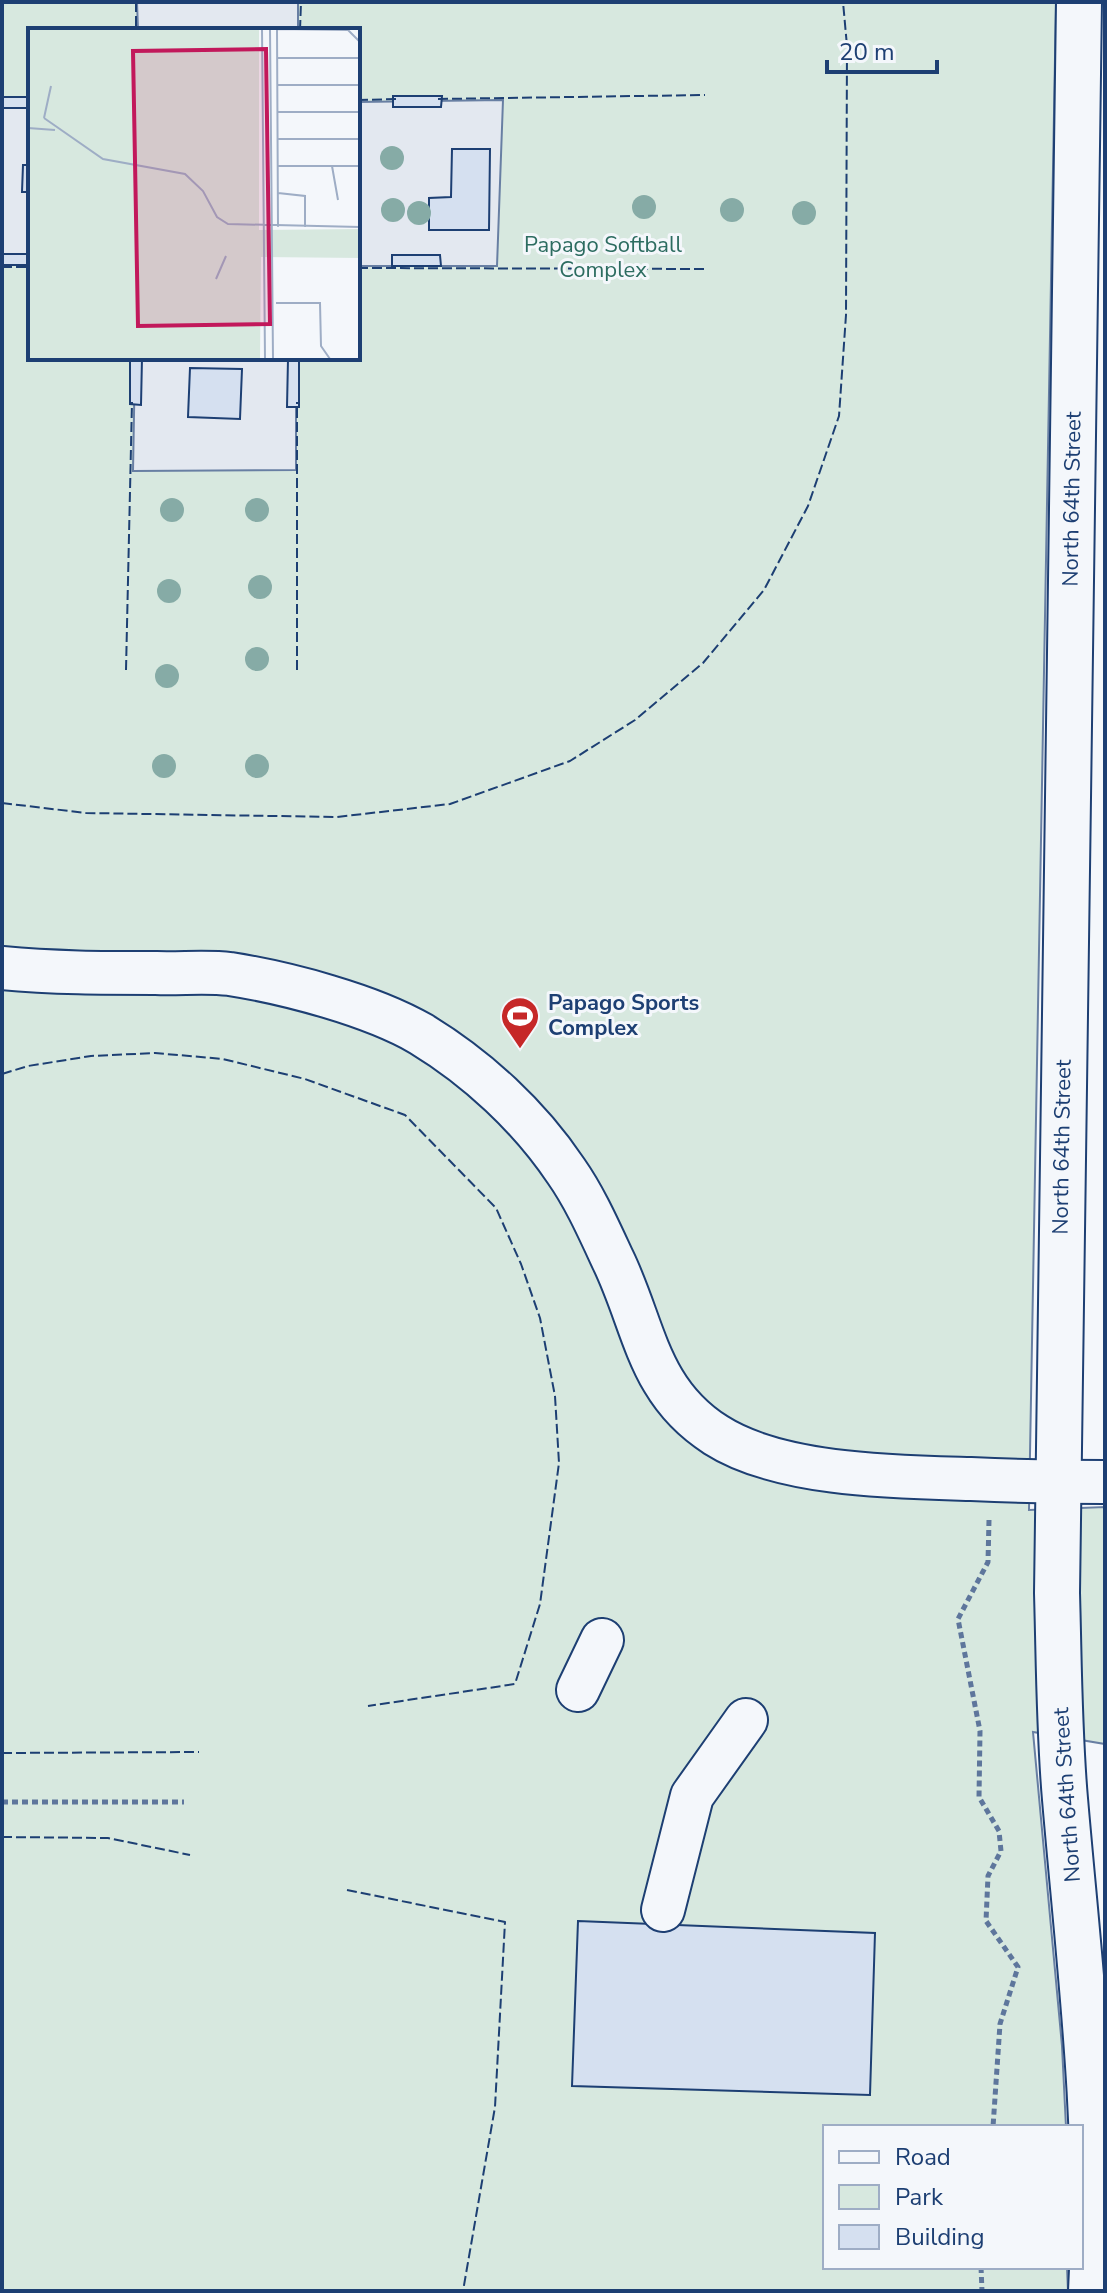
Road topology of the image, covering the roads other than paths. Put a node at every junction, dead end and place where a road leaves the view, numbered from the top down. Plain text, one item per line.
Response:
1 (1079, 2) edge
2 (1092, 76) edge
3 (2, 968) edge
4 (1057, 1482) junction
5 (1105, 1482) edge
6 (602, 1640) dead end
7 (578, 1690) dead end
8 (746, 1720) dead end
9 (663, 1910) dead end
10 (1098, 2124) edge
11 (1091, 2291) edge

1 - 2 main road, North 64th Street
2 - 4 main road, North 64th Street
3 - 4 lane
4 - 5 lane
4 - 10 main road, North 64th Street
6 - 7 lane
8 - 9 lane
10 - 11 main road, North 64th Street

